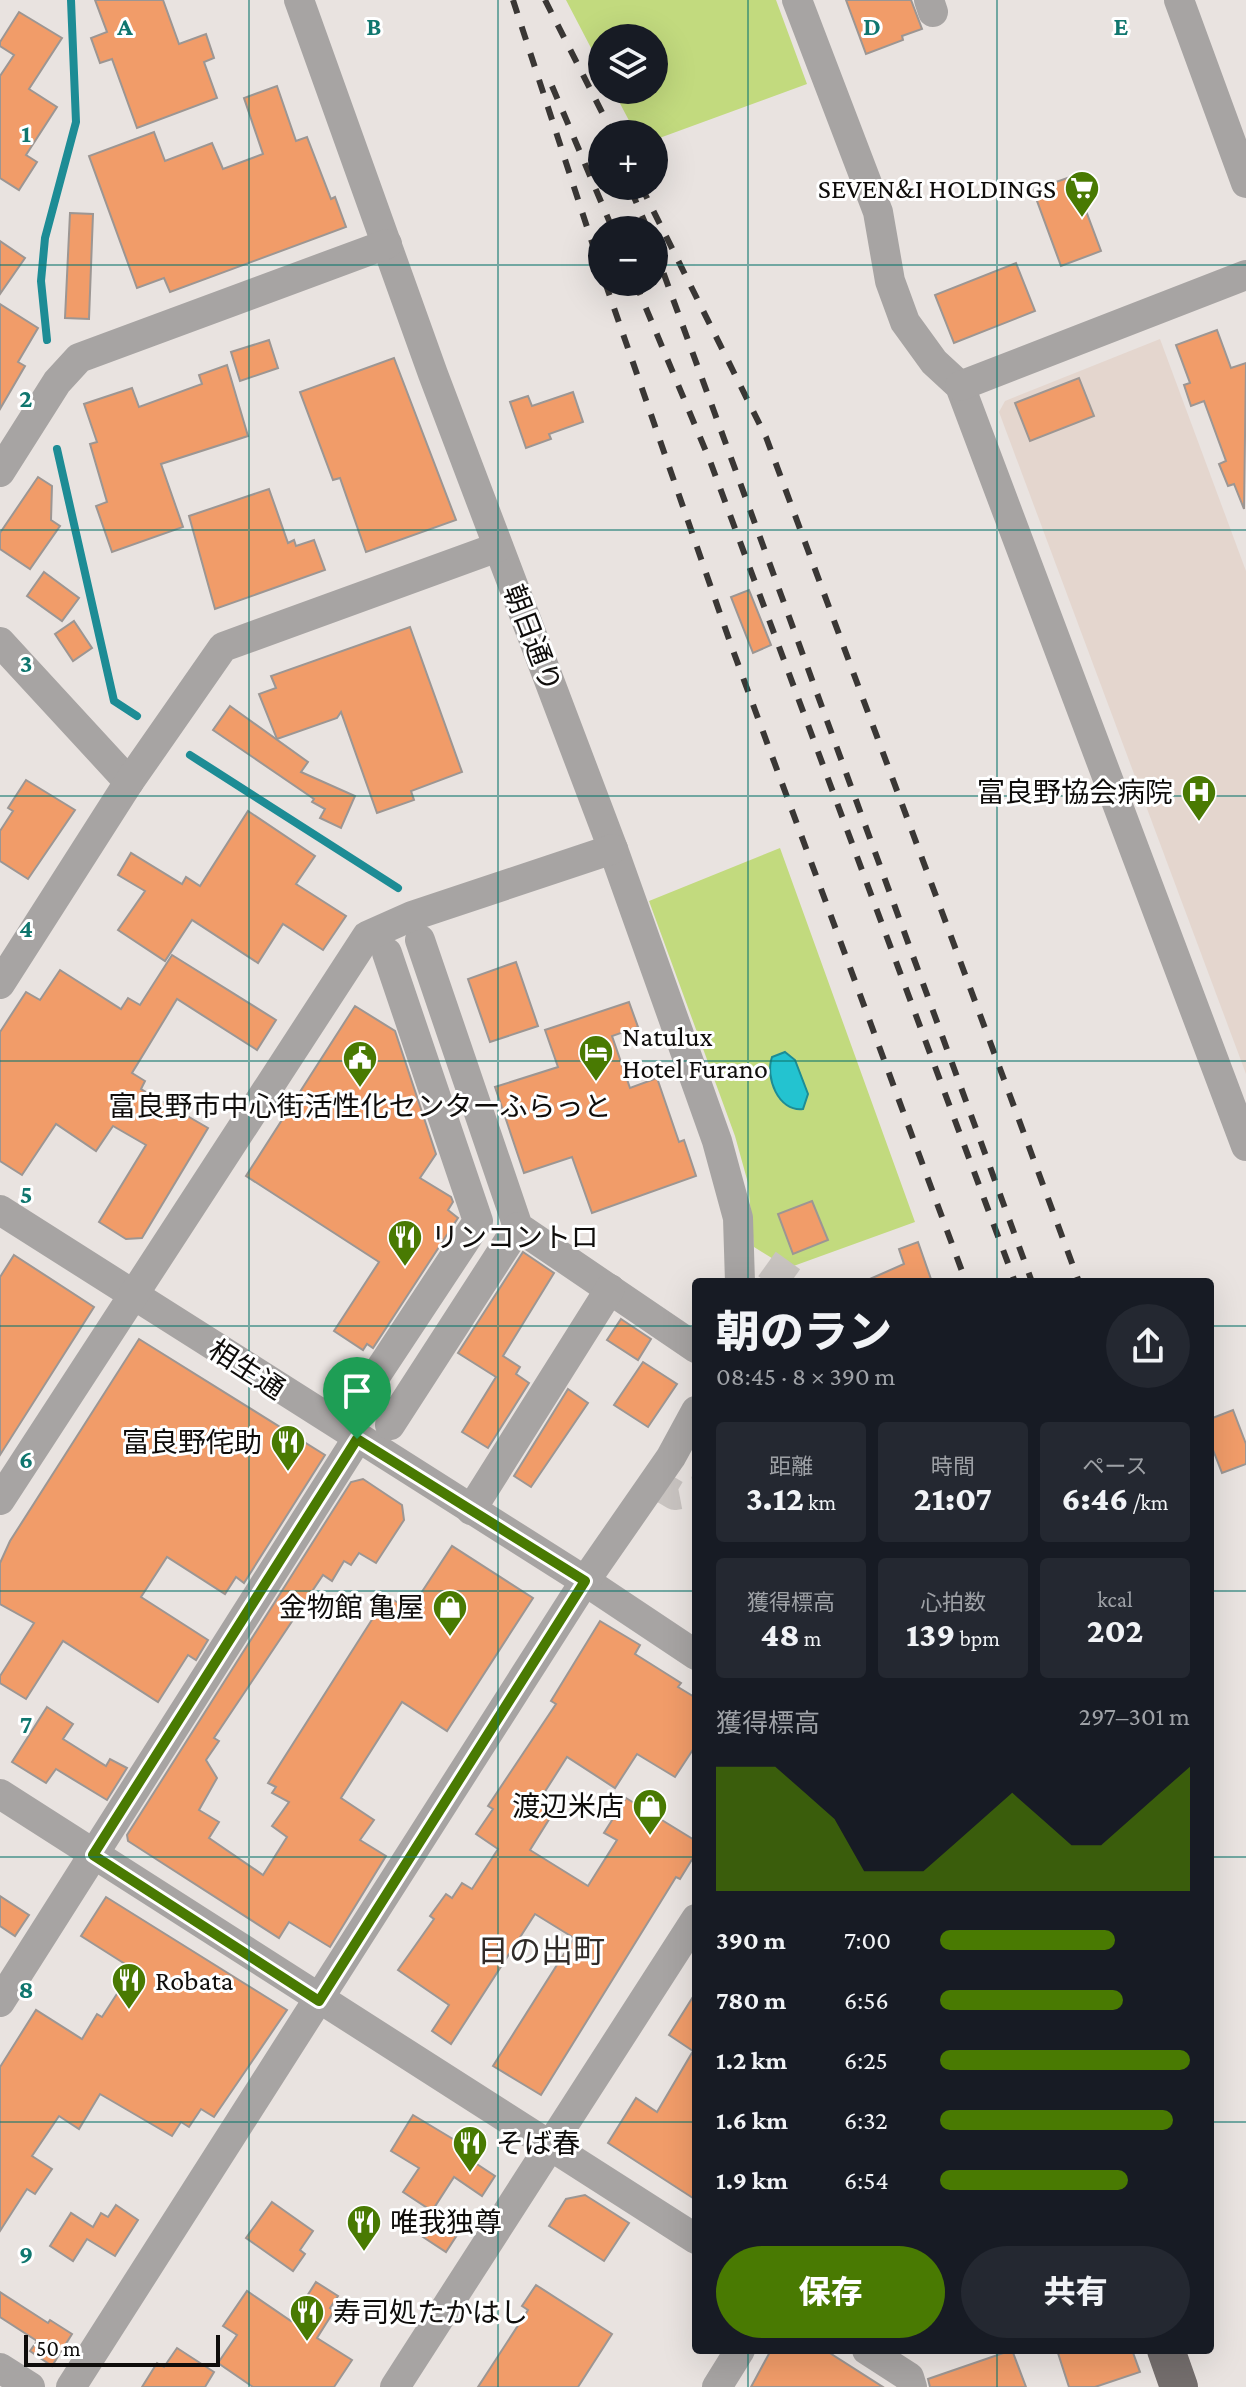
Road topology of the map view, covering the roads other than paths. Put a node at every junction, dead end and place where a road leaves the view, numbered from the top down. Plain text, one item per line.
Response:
1 (299, 0) edge
2 (797, 0) edge
3 (1179, 0) edge
4 (1246, 183) edge
5 (387, 244) junction
6 (1246, 275) edge
7 (960, 386) junction
8 (0, 472) edge
9 (498, 547) junction
10 (0, 642) edge
11 (129, 782) junction
12 (613, 849) junction
13 (420, 940) dead end
14 (377, 944) junction
15 (0, 984) edge
16 (1246, 1146) edge
17 (0, 1210) edge
18 (518, 1227) junction
19 (740, 1278) edge
20 (610, 1289) junction
21 (133, 1295) junction
22 (692, 1345) edge
23 (357, 1404) dead end
24 (692, 1418) edge
25 (390, 1425) dead end
26 (357, 1439) junction
27 (0, 1500) edge
28 (471, 1510) junction
29 (585, 1581) junction
30 (692, 1652) edge
31 (0, 1794) edge
32 (93, 1855) junction
33 (692, 1925) edge
34 (319, 2001) junction
35 (0, 2002) edge
36 (552, 2145) junction
37 (692, 2236) edge
38 (738, 2354) edge
39 (873, 2354) edge
40 (1167, 2354) edge
41 (0, 2368) edge
42 (30, 2387) edge
43 (71, 2387) edge
44 (395, 2387) edge
45 (717, 2387) edge
46 (912, 2387) edge
47 (1179, 2387) edge

1 - 5 street, 朝日通り
2 - 7 street
3 - 4 street
5 - 8 street
5 - 9 street, 朝日通り
6 - 7 street
7 - 16 street
9 - 11 street
9 - 12 street, 朝日通り
10 - 11 street
11 - 15 street
12 - 14 street
12 - 19 street, 朝日通り
13 - 18 street
14 - 21 street
14 - 23 street
17 - 21 street, 相生通
18 - 20 street
18 - 25 street
20 - 22 street
20 - 28 street
21 - 26 street, 相生通
21 - 27 street
24 - 29 street
26 - 28 street, 相生通
26 - 32 street
28 - 29 street, 相生通
29 - 30 street, 相生通
29 - 34 street
31 - 32 street
32 - 34 street
32 - 35 street
33 - 36 street
34 - 36 street
34 - 43 street
36 - 37 street
36 - 44 street
38 - 45 street
39 - 46 street
40 - 47 main road
41 - 42 street

